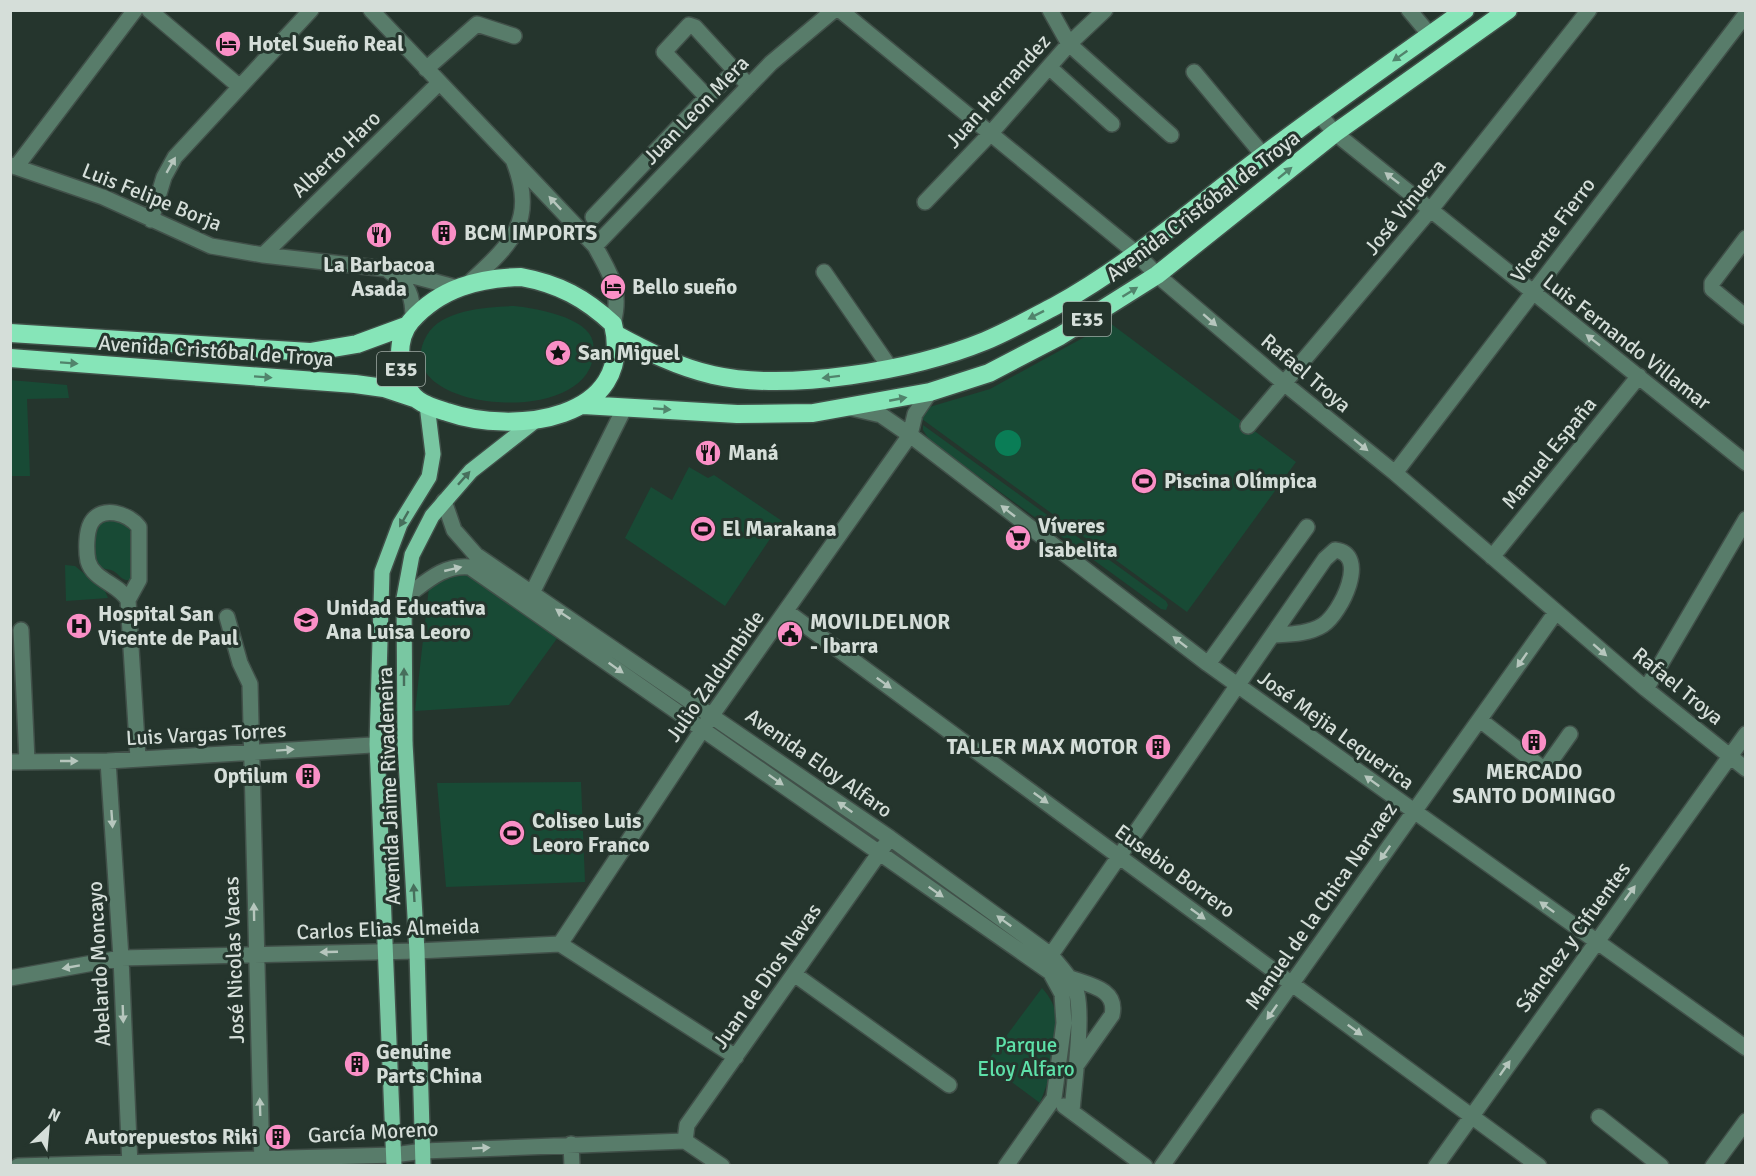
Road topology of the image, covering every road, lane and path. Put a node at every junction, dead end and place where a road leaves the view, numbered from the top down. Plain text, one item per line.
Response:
1 (135, 10) edge
2 (149, 10) edge
3 (311, 10) edge
4 (371, 10) edge
5 (834, 10) edge
6 (840, 10) edge
7 (1050, 10) edge
8 (1105, 10) edge
9 (1409, 10) edge
10 (1465, 10) edge
11 (1508, 10) edge
12 (1589, 10) edge
13 (1746, 14) edge
14 (1430, 35) junction
15 (514, 36) dead end
16 (1069, 44) junction
17 (1049, 67) junction
18 (426, 69) junction
19 (735, 71) junction
20 (1194, 72) dead end
21 (439, 83) junction
22 (749, 86) junction
23 (240, 87) junction
24 (707, 97) junction
25 (1319, 114) junction
26 (1112, 124) dead end
27 (991, 133) junction
28 (1335, 133) junction
29 (1171, 135) dead end
30 (1263, 155) junction
31 (512, 156) junction
32 (13, 166) edge
33 (622, 185) junction
34 (638, 201) junction
35 (925, 202) dead end
36 (1432, 208) junction
37 (593, 217) dead end
38 (151, 220) junction
39 (1746, 238) edge
40 (595, 246) junction
41 (1136, 253) junction
42 (262, 255) junction
43 (387, 269) junction
44 (824, 272) dead end
45 (1157, 275) junction
46 (463, 285) junction
47 (1531, 292) junction
48 (1746, 317) edge
49 (410, 322) junction
50 (614, 329) junction
51 (10, 333) edge
52 (10, 358) edge
53 (891, 369) junction
54 (1639, 376) junction
55 (1285, 384) junction
56 (930, 392) junction
57 (422, 402) junction
58 (583, 405) junction
59 (625, 407) junction
60 (851, 408) junction
61 (536, 420) junction
62 (1248, 426) dead end
63 (910, 435) junction
64 (1746, 463) edge
65 (1395, 473) junction
66 (444, 501) junction
67 (1746, 519) edge
68 (1307, 527) dead end
69 (1492, 557) junction
70 (532, 593) junction
71 (404, 598) junction
72 (128, 600) junction
73 (786, 611) junction
74 (1556, 612) junction
75 (227, 617) dead end
76 (1273, 635) junction
77 (18, 636) edge
78 (1208, 664) junction
79 (1239, 686) junction
80 (1646, 689) junction
81 (18, 704) edge
82 (712, 715) junction
83 (1480, 720) junction
84 (703, 729) junction
85 (1570, 734) dead end
86 (1746, 734) edge
87 (405, 743) junction
88 (377, 744) junction
89 (250, 753) junction
90 (1731, 755) junction
91 (138, 758) junction
92 (108, 760) junction
93 (27, 761) junction
94 (10, 762) edge
95 (1746, 769) edge
96 (1414, 812) junction
97 (890, 838) junction
98 (880, 853) junction
99 (1119, 856) junction
100 (1595, 940) junction
101 (560, 944) junction
102 (387, 950) junction
103 (417, 951) junction
104 (255, 954) junction
105 (121, 958) junction
106 (1046, 961) junction
107 (794, 974) junction
108 (10, 978) edge
109 (1070, 978) junction
110 (1292, 984) junction
111 (1746, 1048) edge
112 (736, 1057) junction
113 (1076, 1066) junction
114 (949, 1085) dead end
115 (1054, 1098) junction
116 (1072, 1112) junction
117 (1472, 1116) junction
118 (1599, 1117) dead end
119 (1746, 1121) edge
120 (685, 1141) junction
121 (572, 1144) junction
122 (423, 1158) edge
123 (394, 1160) edge
124 (262, 1162) edge
125 (130, 1163) edge
126 (18, 1166) edge
127 (572, 1166) edge
128 (722, 1166) edge
129 (1006, 1166) edge
130 (1145, 1166) edge
131 (1162, 1166) edge
132 (1436, 1166) edge
133 (1539, 1166) edge
134 (1661, 1166) edge
135 (1713, 1166) edge

1 - 32 street
2 - 23 street
3 - 23 street
4 - 18 street
5 - 22 street, Juan Leon Mera
6 - 27 street, Rafael Troya
7 - 16 street
8 - 16 street, Juan Hernandez
9 - 14 street
10 - 14 highway, Avenida Cristóbal de Troya / E35
11 - 28 highway, Avenida Cristóbal de Troya / E35
12 - 36 street, José Vinueza
13 - 47 street, Vicente Fierro
14 -> 25 highway, Avenida Cristóbal de Troya / E35
15 - 18 street
16 - 17 street, Juan Hernandez
16 - 29 street
17 - 26 street
17 - 27 street, Juan Hernandez
18 - 21 street
19 - 22 street
19 - 24 street
19 - 24 street
20 - 30 street
21 - 31 street
21 - 42 street, Alberto Haro
22 - 34 street, Juan Leon Mera
38 -> 23 street
24 - 33 street
25 - 28 street, Luis Fernando Villamar
25 - 30 highway, Avenida Cristóbal de Troya / E35
27 - 35 street, Juan Hernandez
27 - 41 street, Rafael Troya
36 -> 28 street, Luis Fernando Villamar
45 -> 28 highway, Avenida Cristóbal de Troya / E35
30 - 41 highway, Avenida Cristóbal de Troya / E35
40 -> 31 street
31 - 46 street
32 - 38 street, Luis Felipe Borja
33 - 34 street
33 - 37 street
34 - 40 street, Juan Leon Mera
36 - 47 street, Luis Fernando Villamar
36 - 55 street, José Vinueza
38 - 42 street, Luis Felipe Borja
39 - 48 street
40 - 50 street
41 - 45 street, Rafael Troya
41 -> 53 highway, Avenida Cristóbal de Troya / E35
42 - 43 street, Luis Felipe Borja
43 - 46 street, Luis Felipe Borja
43 - 49 street
44 - 53 street
45 -> 55 street, Rafael Troya
56 -> 45 highway, Avenida Cristóbal de Troya / E35
46 - 49 highway, E35
46 - 50 highway, E35
54 -> 47 street, Luis Fernando Villamar
47 - 65 street, Vicente Fierro
49 - 51 highway, Avenida Cristóbal de Troya / E35
49 - 57 highway, E35
53 -> 50 highway, Avenida Cristóbal de Troya / E35
50 - 58 highway, E35
52 -> 57 highway, Avenida Cristóbal de Troya / E35
54 - 64 street, Luis Fernando Villamar
54 - 69 street, Manuel España
55 - 62 street, José Vinueza
55 -> 65 street, Rafael Troya
60 -> 56 highway, Avenida Cristóbal de Troya / E35
56 - 63 street
57 - 61 highway, E35
57 -> 88 main road, Avenida Jaime Rivadeneira
58 - 59 highway, Avenida Cristóbal de Troya / E35
58 - 61 highway, E35
59 -> 60 highway, Avenida Cristóbal de Troya / E35
59 - 70 street
60 - 63 street, José Mejia Lequerica
66 -> 61 main road, Avenida Jaime Rivadeneira
63 - 73 street, Julio Zaldumbide
78 -> 63 street, José Mejia Lequerica
65 - 69 street, Rafael Troya
66 - 70 street, Avenida Eloy Alfaro
66 - 71 main road, Avenida Jaime Rivadeneira
67 - 80 street
68 - 78 street
69 - 74 street, Rafael Troya
82 -> 70 street, Avenida Eloy Alfaro
71 -> 84 street, Avenida Eloy Alfaro
87 -> 71 main road, Avenida Jaime Rivadeneira
72 - 72 street
72 - 91 street
73 - 82 street, Julio Zaldumbide
73 -> 99 street, Eusebio Borrero
74 -> 80 street, Rafael Troya
74 -> 83 street, Manuel de la Chica Narvaez
75 - 89 street, José Nicolas Vacas
76 - 76 street
76 - 79 street
77 - 81 street
78 - 79 street, José Mejia Lequerica
96 -> 79 street, José Mejia Lequerica
79 - 99 street
80 - 90 street, Rafael Troya
81 - 93 street
82 - 84 street, Julio Zaldumbide
97 -> 82 street, Avenida Eloy Alfaro
83 - 85 street
83 - 96 street, Manuel de la Chica Narvaez
84 -> 98 street, Avenida Eloy Alfaro
84 - 101 street, Julio Zaldumbide
86 - 90 street, Sánchez y Cifuentes
87 - 88 street, Luis Vargas Torres
103 -> 87 main road, Avenida Jaime Rivadeneira
89 -> 88 street, Luis Vargas Torres
88 - 102 main road, Avenida Jaime Rivadeneira
89 - 91 street, Luis Vargas Torres
104 -> 89 street, José Nicolas Vacas
90 - 95 street, Rafael Troya
100 -> 90 street, Sánchez y Cifuentes
91 - 92 street, Luis Vargas Torres
93 -> 92 street, Luis Vargas Torres
92 -> 105 street, Abelardo Moncayo
93 - 94 street, Luis Vargas Torres
100 -> 96 street, José Mejia Lequerica
96 -> 110 street, Manuel de la Chica Narvaez
97 - 98 street, Juan de Dios Navas
106 -> 97 street, Avenida Eloy Alfaro
98 -> 106 street, Avenida Eloy Alfaro
98 - 107 street, Juan de Dios Navas
99 - 106 street
99 -> 110 street, Eusebio Borrero
100 - 111 street, José Mejia Lequerica
117 -> 100 street, Sánchez y Cifuentes
101 - 103 street, Carlos Elias Almeida
101 - 112 street
102 - 103 street, Carlos Elias Almeida
102 -> 104 street, Carlos Elias Almeida
102 - 123 main road, Avenida Jaime Rivadeneira
103 - 122 main road, Avenida Jaime Rivadeneira
104 - 105 street, Carlos Elias Almeida
124 -> 104 street, José Nicolas Vacas
105 -> 108 street, Carlos Elias Almeida
105 -> 125 street, Abelardo Moncayo
106 - 109 street, Avenida Eloy Alfaro
106 - 115 street, Avenida Eloy Alfaro
107 - 112 street, Juan de Dios Navas
107 - 114 street
109 - 113 street, Avenida Eloy Alfaro
109 - 113 street
110 -> 117 street, Eusebio Borrero
110 -> 131 street, Manuel de la Chica Narvaez
112 - 120 street, Juan de Dios Navas
113 - 116 street, Avenida Eloy Alfaro
115 - 116 street
115 - 129 street
116 - 130 street
117 - 132 street, Sánchez y Cifuentes
117 - 133 street, Eusebio Borrero
118 - 134 street
119 - 135 street
120 - 121 street, García Moreno
120 - 128 street
122 -> 121 street, García Moreno
121 - 127 street
122 - 123 street, García Moreno
123 - 124 street, García Moreno
124 - 125 street, García Moreno
125 - 126 street, García Moreno

